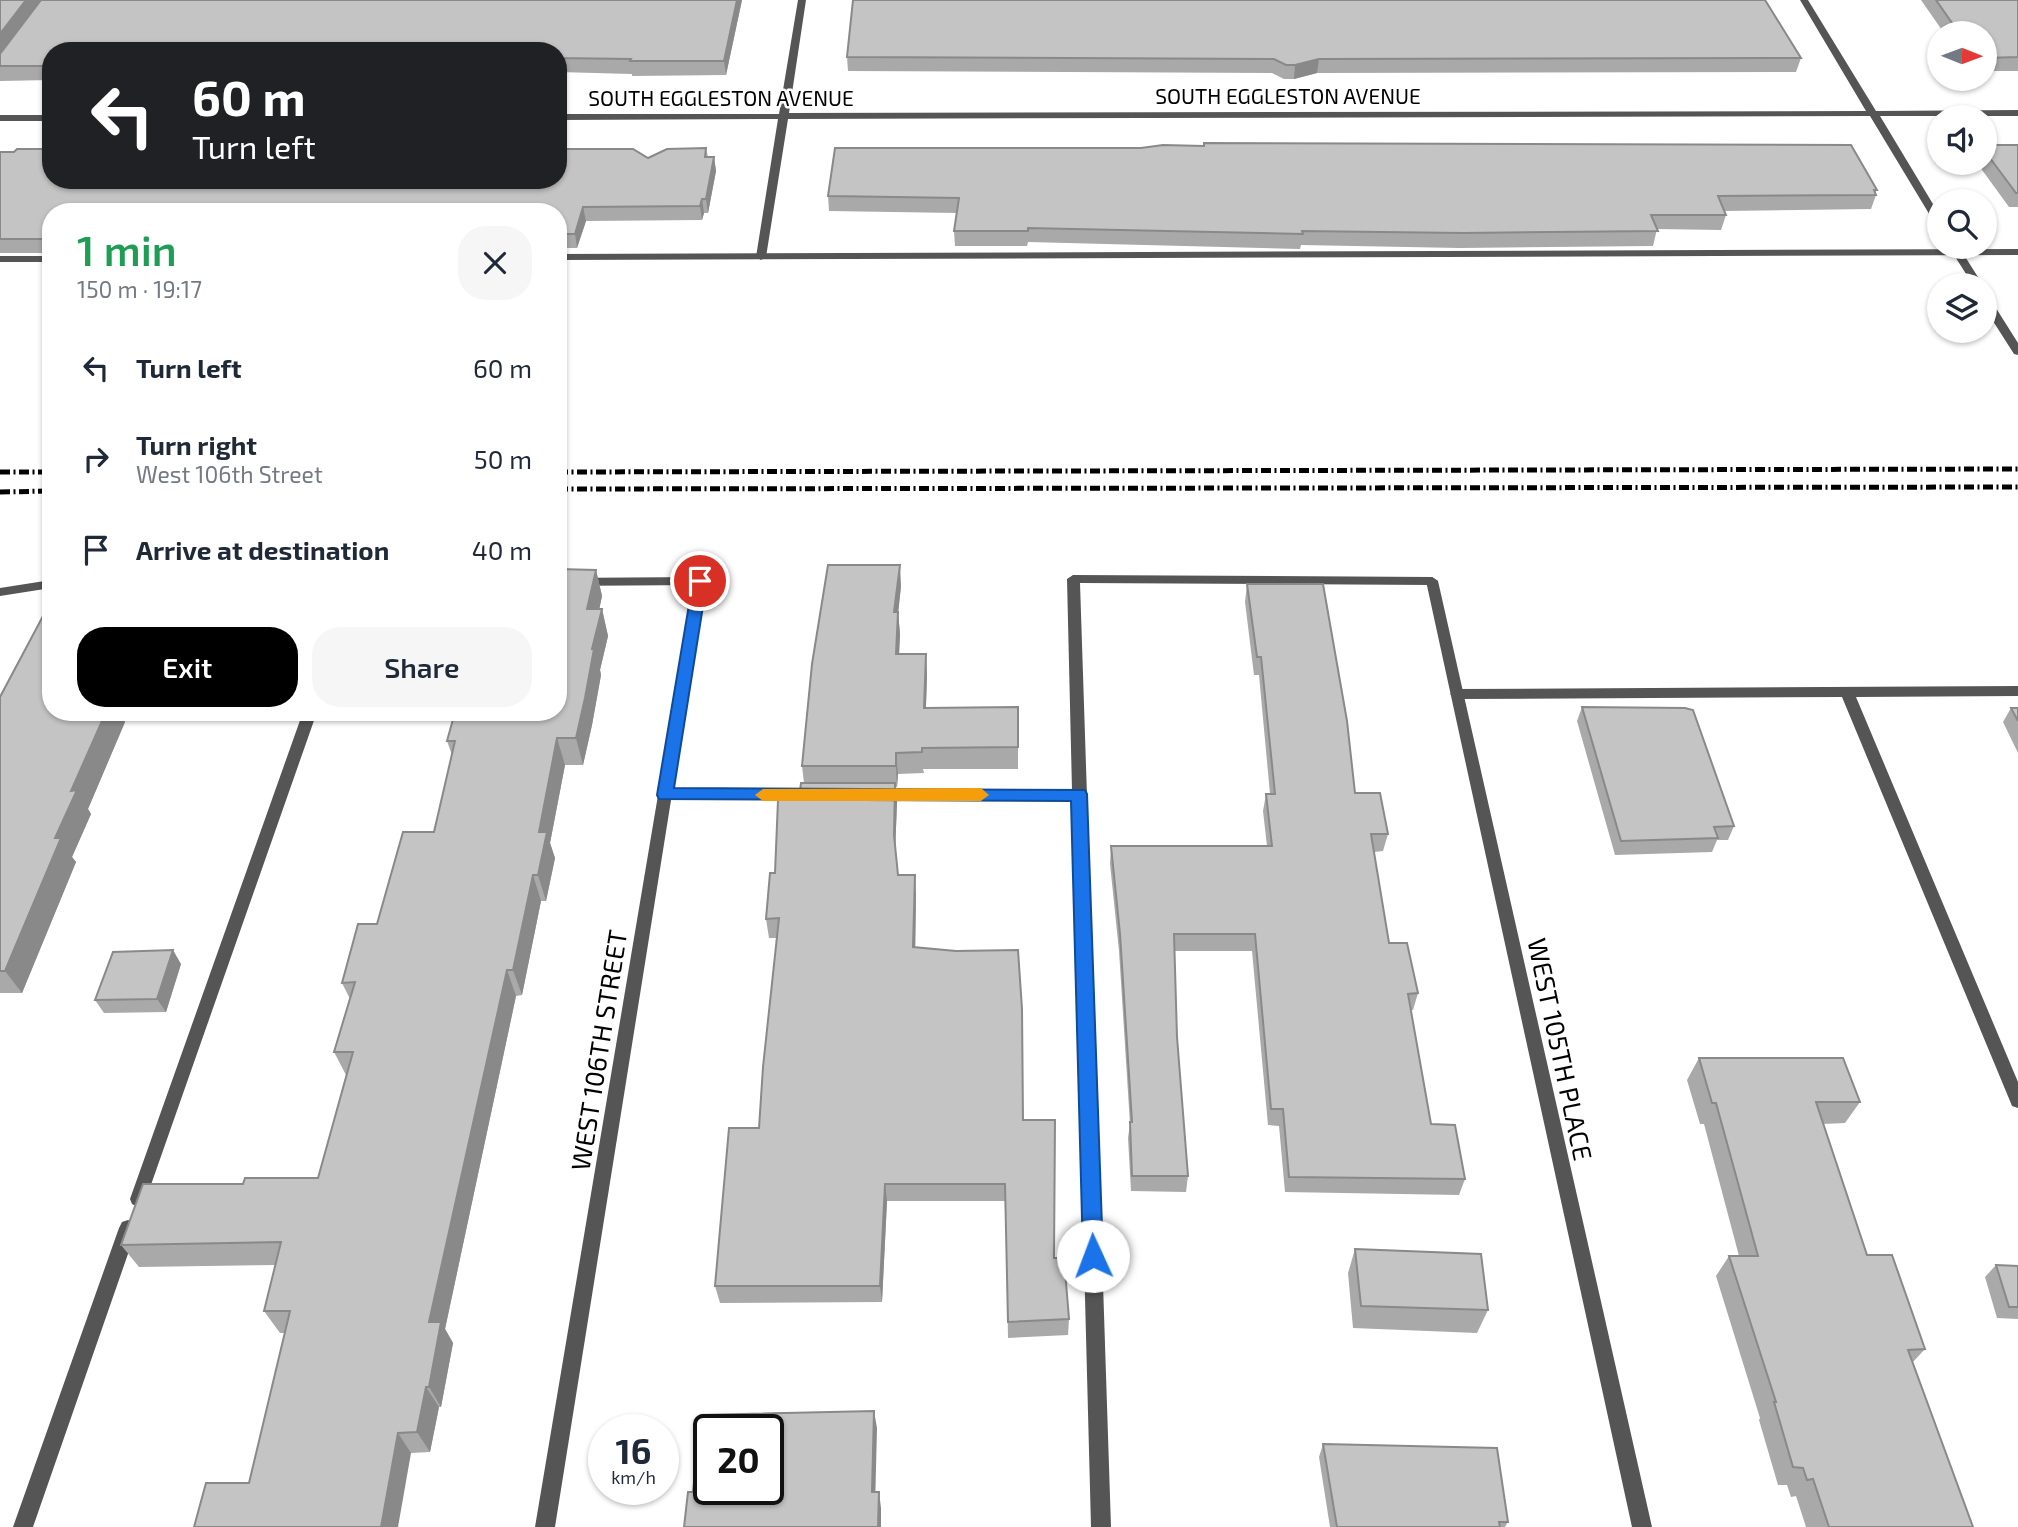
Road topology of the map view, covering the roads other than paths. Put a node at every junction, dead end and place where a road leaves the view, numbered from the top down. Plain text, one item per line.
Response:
1 (802, 0) edge
2 (1804, 0) edge
3 (1872, 113) junction
4 (2018, 113) edge
5 (783, 116) junction
6 (567, 117) edge
7 (0, 118) edge
8 (42, 118) edge
9 (1927, 202) edge
10 (1927, 250) edge
11 (1997, 251) edge
12 (2018, 252) edge
13 (567, 257) edge
14 (761, 257) junction
15 (42, 259) edge
16 (0, 260) edge
17 (1997, 318) edge
18 (2018, 352) edge
19 (567, 582) edge
20 (42, 585) edge
21 (0, 592) edge
22 (2018, 691) edge
23 (1847, 692) junction
24 (1457, 694) junction
25 (307, 721) edge
26 (1079, 794) junction
27 (665, 795) junction
28 (833, 795) edge
29 (860, 795) edge
30 (2018, 1101) edge
31 (23, 1527) edge
32 (545, 1527) edge
33 (1101, 1527) edge
34 (1642, 1527) edge

1 - 5 street
2 - 3 street
3 - 4 street, SOUTH EGGLESTON AVENUE
3 - 5 street, SOUTH EGGLESTON AVENUE
3 - 9 street
5 - 6 street, SOUTH EGGLESTON AVENUE
5 - 14 street
7 - 8 street
10 - 14 street
11 - 12 street
13 - 14 street
15 - 16 street
17 - 18 street
19 - 27 street, WEST 106TH STREET
20 - 21 street
22 - 23 street
23 - 24 street
23 - 30 street
24 - 26 street, WEST 105TH PLACE
24 - 34 street, WEST 105TH PLACE
25 - 31 street
26 - 29 street
26 - 33 street
27 - 28 street
27 - 32 street, WEST 106TH STREET

